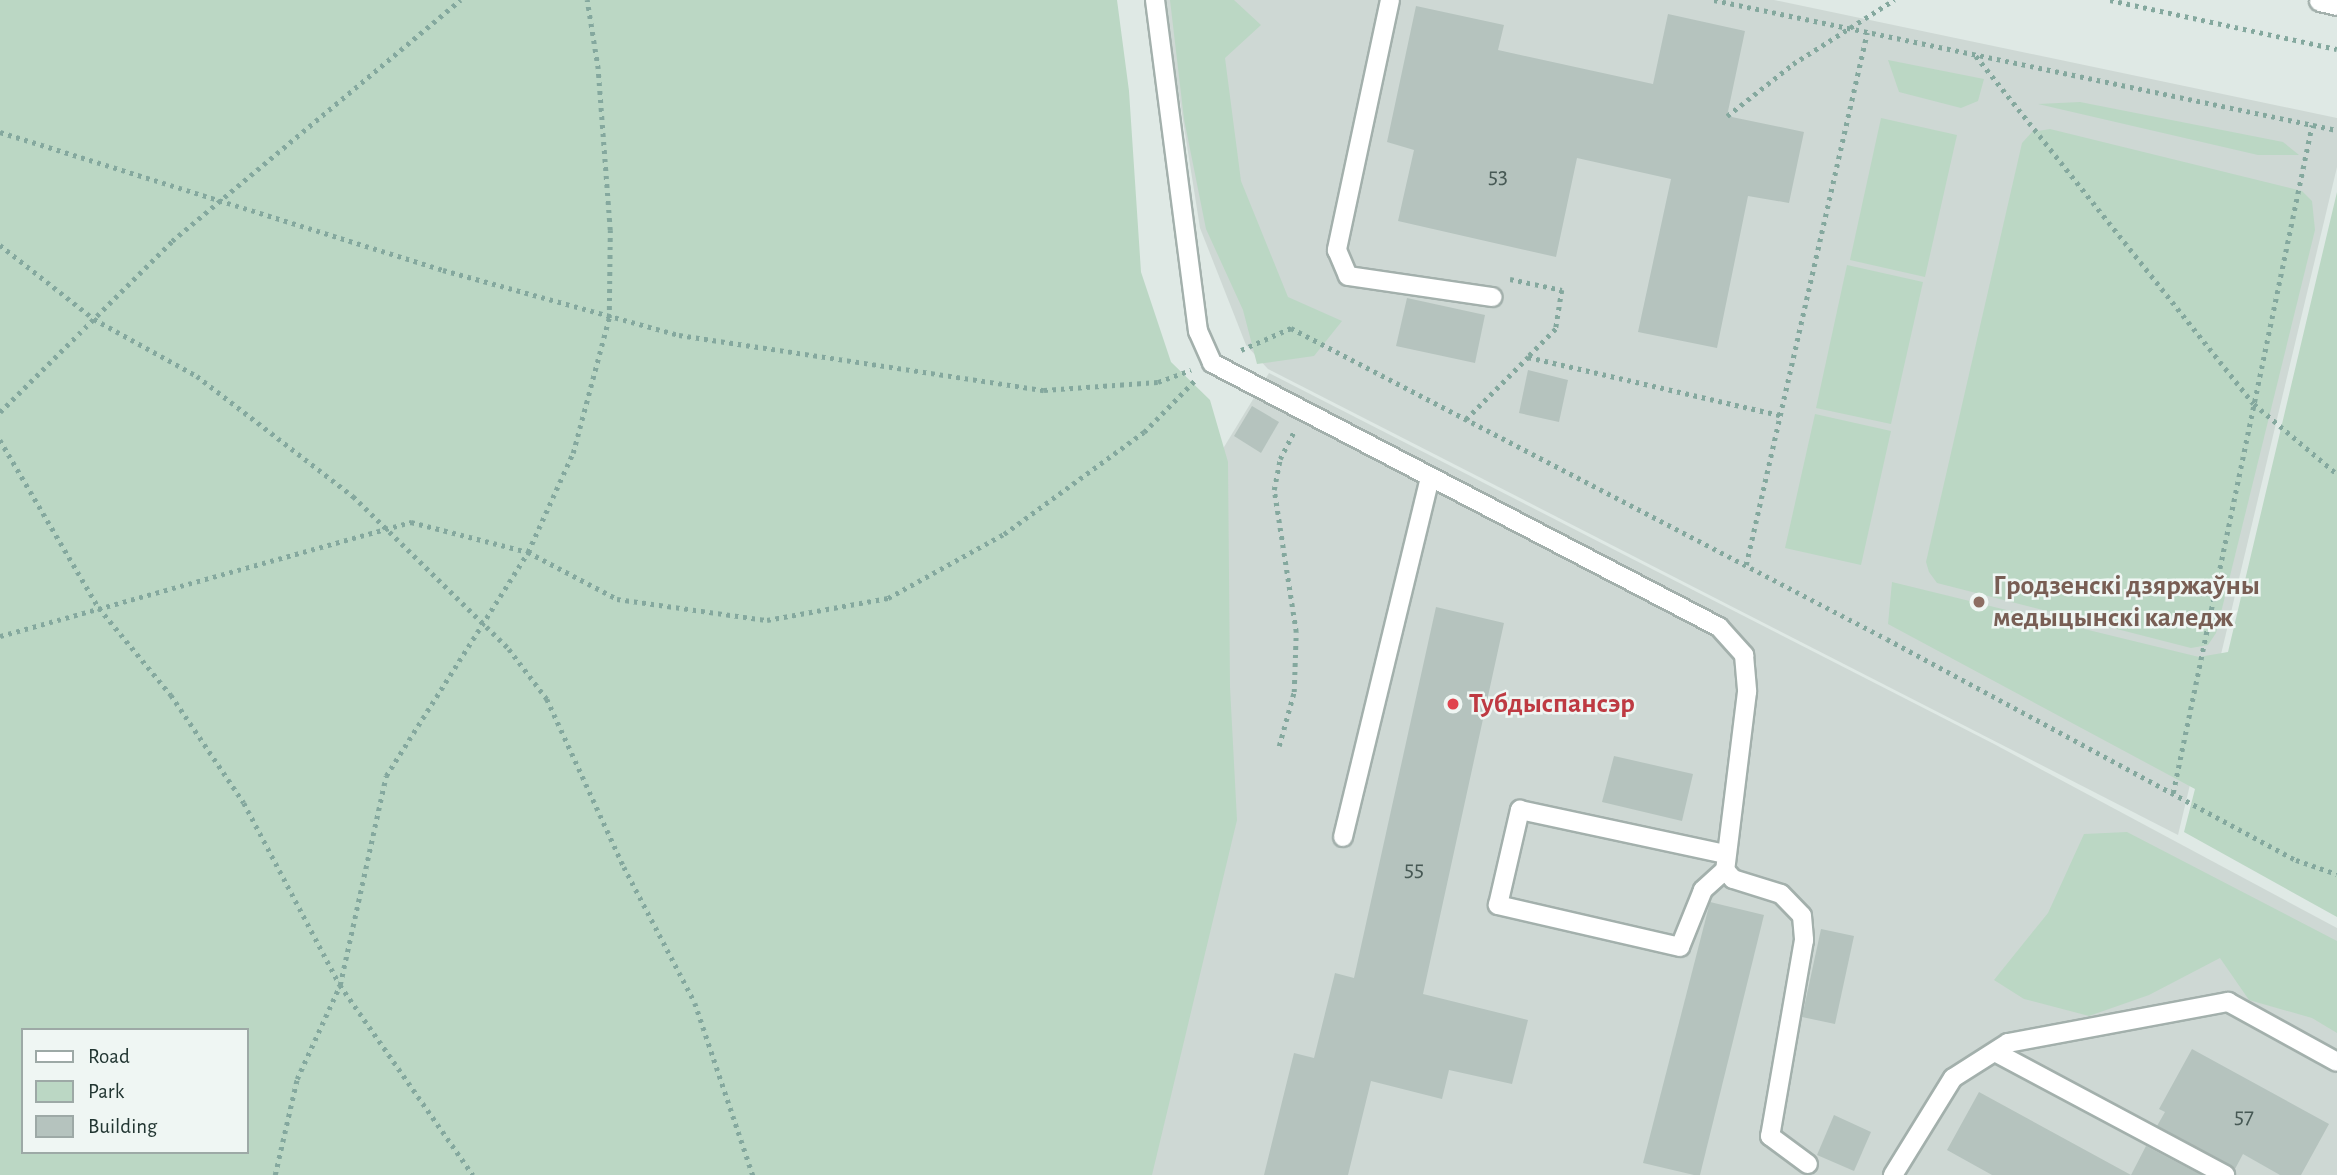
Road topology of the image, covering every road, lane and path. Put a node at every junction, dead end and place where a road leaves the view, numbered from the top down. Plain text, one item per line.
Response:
1 (460, 0) edge
2 (587, 0) edge
3 (1155, 0) edge
4 (1390, 0) edge
5 (1714, 0) edge
6 (1894, 0) edge
7 (2110, 0) edge
8 (2320, 0) edge
9 (2337, 4) edge
10 (1846, 29) junction
11 (1867, 33) junction
12 (2337, 49) edge
13 (1976, 56) junction
14 (1727, 116) dead end
15 (2312, 125) junction
16 (0, 131) edge
17 (2337, 131) edge
18 (220, 200) junction
19 (0, 245) edge
20 (1492, 298) joint
21 (609, 318) junction
22 (94, 319) junction
23 (1528, 357) junction
24 (1212, 363) junction
25 (2254, 404) junction
26 (0, 412) edge
27 (1304, 413) junction
28 (1780, 415) junction
29 (1466, 419) junction
30 (0, 440) edge
31 (2337, 474) edge
32 (1430, 478) junction
33 (385, 527) junction
34 (528, 552) junction
35 (1746, 565) junction
36 (99, 608) junction
37 (483, 624) junction
38 (0, 636) edge
39 (1279, 746) dead end
40 (2173, 793) junction
41 (1343, 837) dead end
42 (1726, 862) junction
43 (2337, 874) edge
44 (340, 985) junction
45 (1995, 1052) junction
46 (2337, 1062) edge
47 (1808, 1164) dead end
48 (275, 1175) edge
49 (473, 1175) edge
50 (753, 1175) edge
51 (1893, 1175) edge
52 (2225, 1175) edge

1 - 18 path
2 - 21 path
3 - 24 lane
4 - 20 lane
5 - 10 path
6 - 10 path
7 - 12 path
8 - 9 street
10 - 11 path
10 - 14 path
11 - 13 path
11 - 28 path
13 - 15 path
13 - 25 path
15 - 17 path
15 - 25 path
16 - 18 path
18 - 21 path
18 - 22 path
19 - 22 path
20 - 23 path
21 - 24 path
21 - 34 path
22 - 26 path
22 - 33 path
23 - 28 path
23 - 29 path
24 - 27 lane
24 - 29 path
24 - 34 path
25 - 31 path
25 - 40 path
27 - 32 lane
27 - 39 path
28 - 35 path
29 - 35 path
30 - 36 path
32 - 41 lane
32 - 42 lane
33 - 34 path
33 - 36 path
33 - 37 path
34 - 37 path
35 - 40 path
36 - 38 path
36 - 44 path
37 - 44 path
37 - 50 path
40 - 43 path
42 - 42 lane
42 - 47 lane
44 - 48 path
44 - 49 path
45 - 46 lane
45 - 51 lane
45 - 52 lane

